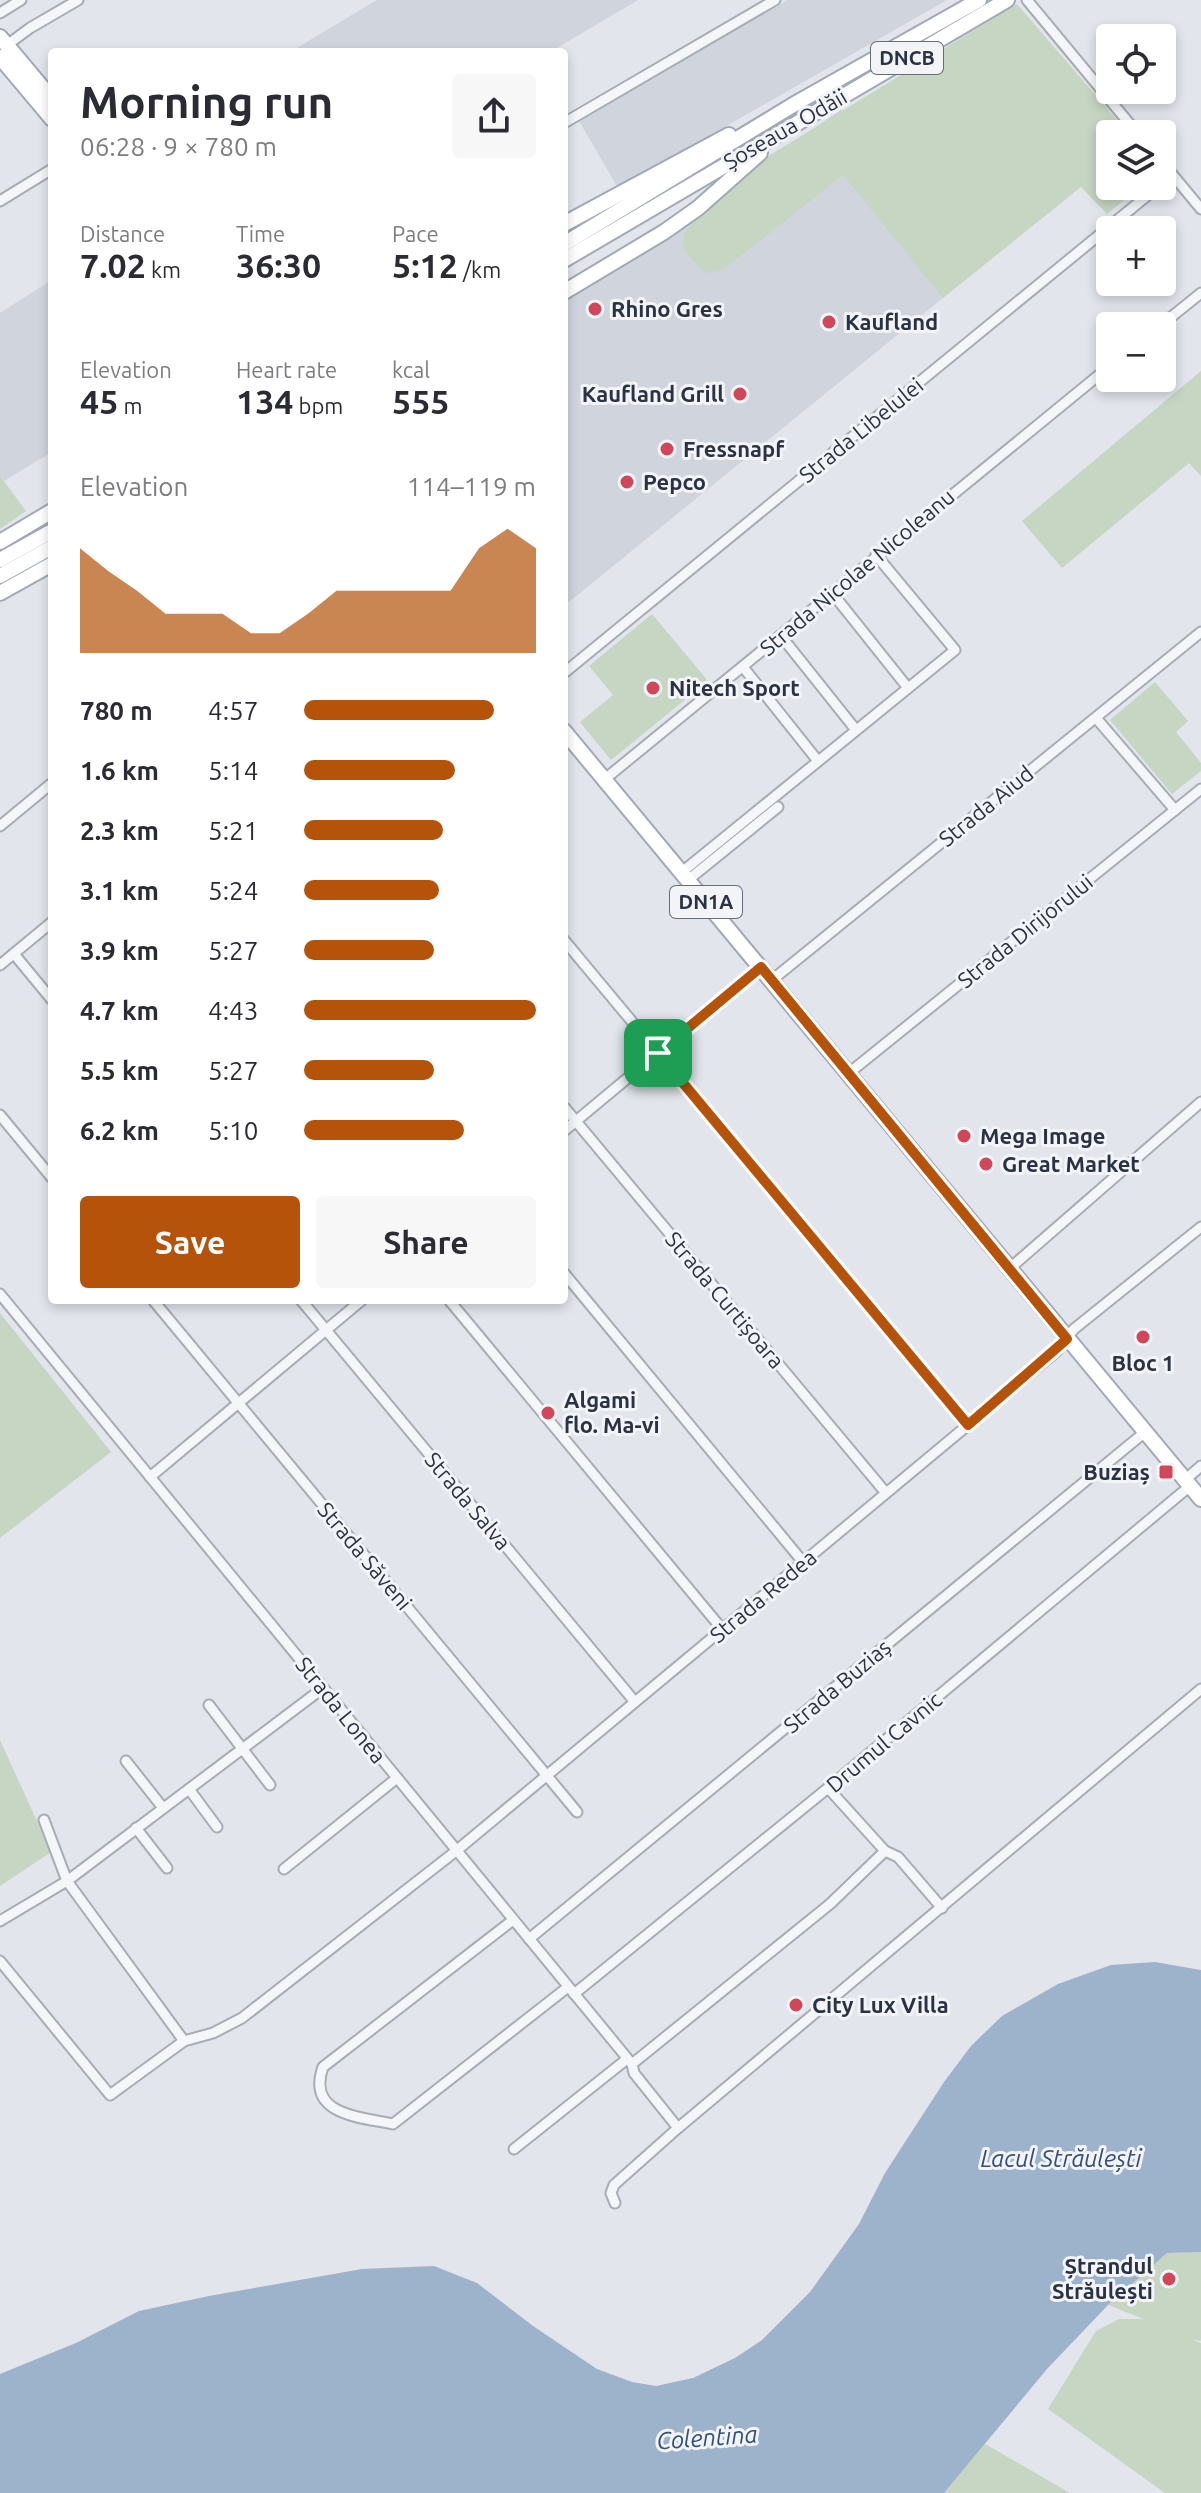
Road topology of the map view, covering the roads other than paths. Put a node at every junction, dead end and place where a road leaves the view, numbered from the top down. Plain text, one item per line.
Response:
1 (21, 0) edge
2 (78, 0) edge
3 (775, 0) edge
4 (970, 0) edge
5 (979, 0) edge
6 (1007, 0) edge
7 (1027, 0) edge
8 (958, 12) junction
9 (0, 13) edge
10 (2, 46) edge
11 (48, 95) edge
12 (798, 102) junction
13 (48, 113) edge
14 (808, 116) junction
15 (1126, 120) edge
16 (568, 121) edge
17 (48, 171) edge
18 (1176, 180) edge
19 (1142, 200) edge
20 (0, 201) edge
21 (1201, 209) edge
22 (568, 222) edge
23 (568, 242) edge
24 (568, 258) edge
25 (568, 290) edge
26 (1201, 293) edge
27 (1176, 313) edge
28 (1096, 377) edge
29 (48, 513) edge
30 (48, 533) edge
31 (0, 542) edge
32 (48, 549) edge
33 (876, 555) junction
34 (0, 560) edge
35 (48, 566) edge
36 (0, 576) edge
37 (0, 593) edge
38 (833, 594) junction
39 (1201, 632) edge
40 (781, 636) junction
41 (743, 667) junction
42 (568, 670) edge
43 (908, 688) junction
44 (1096, 718) junction
45 (856, 730) junction
46 (568, 736) edge
47 (818, 761) junction
48 (605, 779) junction
49 (48, 786) edge
50 (1201, 789) edge
51 (778, 807) dead end
52 (1175, 810) junction
53 (0, 826) edge
54 (685, 876) junction
55 (48, 925) edge
56 (568, 945) edge
57 (14, 954) junction
58 (0, 965) edge
59 (761, 967) junction
60 (772, 980) junction
61 (48, 995) edge
62 (658, 1053) junction
63 (849, 1073) junction
64 (1201, 1102) edge
65 (568, 1112) edge
66 (0, 1115) edge
67 (576, 1121) junction
68 (568, 1128) edge
69 (48, 1173) edge
70 (1201, 1227) edge
71 (1009, 1269) junction
72 (568, 1278) edge
73 (0, 1294) edge
74 (156, 1304) edge
75 (304, 1304) edge
76 (357, 1304) edge
77 (452, 1304) edge
78 (326, 1330) junction
79 (1067, 1339) junction
80 (239, 1403) junction
81 (968, 1425) junction
82 (1145, 1432) junction
83 (1201, 1466) edge
84 (150, 1477) junction
85 (1188, 1483) junction
86 (886, 1493) junction
87 (1201, 1499) edge
88 (803, 1562) junction
89 (722, 1629) junction
90 (323, 1688) junction
91 (1201, 1689) edge
92 (635, 1702) junction
93 (209, 1705) dead end
94 (241, 1749) junction
95 (126, 1761) dead end
96 (547, 1775) junction
97 (397, 1778) junction
98 (270, 1785) dead end
99 (828, 1788) junction
100 (189, 1789) junction
101 (163, 1808) junction
102 (577, 1812) dead end
103 (44, 1820) dead end
104 (217, 1827) dead end
105 (136, 1828) junction
106 (456, 1851) junction
107 (885, 1851) junction
108 (167, 1868) dead end
109 (284, 1869) dead end
110 (67, 1881) junction
111 (942, 1908) junction
112 (513, 1920) junction
113 (0, 1921) edge
114 (529, 1939) junction
115 (0, 1961) edge
116 (571, 1990) junction
117 (184, 2041) junction
118 (630, 2061) junction
119 (678, 2128) junction
120 (514, 2149) dead end
121 (615, 2203) dead end

1 - 9 street
2 - 10 street
3 - 16 street
4 - 8 street
5 - 8 main road, Șoseaua Odăii / DNCB
6 - 14 main road, Șoseaua Odăii / DNCB
7 - 15 street
8 - 12 main road, Șoseaua Odăii / DNCB
10 - 11 main road
10 - 13 main road
12 - 22 main road
12 - 23 main road, Șoseaua Odăii / DNCB
14 - 24 main road, Șoseaua Odăii / DNCB
14 - 25 main road
17 - 20 street
18 - 21 street
19 - 42 street, Strada Libelulei
26 - 27 street
28 - 33 street, Strada Nicolae Nicoleanu
29 - 31 main road
30 - 34 main road
32 - 36 main road
33 - 38 street, Strada Nicolae Nicoleanu
33 - 43 street
35 - 37 main road
38 - 40 street, Strada Nicolae Nicoleanu
38 - 43 street
39 - 44 street, Strada Aiud
40 - 41 street, Strada Nicolae Nicoleanu
40 - 45 street
41 - 47 street
41 - 48 street, Strada Nicolae Nicoleanu
43 - 45 street
44 - 52 street
44 - 60 street, Strada Aiud
45 - 47 street
46 - 48 main road, DN1A
47 - 54 street
48 - 54 main road, DN1A
49 - 53 street
50 - 52 street, Strada Dirijorului
51 - 54 street
52 - 63 street, Strada Dirijorului
54 - 59 main road, DN1A
55 - 57 street
56 - 62 street
57 - 58 street
57 - 61 street
59 - 60 main road, DN1A
59 - 62 street
60 - 63 main road, DN1A
62 - 67 street
62 - 81 street
63 - 71 main road, DN1A
64 - 71 street
65 - 67 street, Strada Curtișoara
66 - 69 street
67 - 68 street
67 - 86 street, Strada Curtișoara
70 - 79 street, Strada Redea
71 - 79 main road, DN1A
72 - 88 street
73 - 84 street, Strada Lonea
74 - 80 street, Strada Săveni
75 - 78 street, Strada Salva
76 - 78 street
77 - 89 street
78 - 80 street
78 - 92 street, Strada Salva
79 - 81 street, Strada Redea
79 - 82 main road, DN1A
80 - 84 street
80 - 96 street, Strada Săveni
81 - 86 street, Strada Redea
82 - 85 main road, DN1A
82 - 114 street, Strada Buziaș
83 - 85 street, Drumul Cavnic
84 - 90 street, Strada Lonea
85 - 87 main road, DN1A
85 - 99 street, Drumul Cavnic
86 - 88 street, Strada Redea
88 - 89 street, Strada Redea
89 - 92 street, Strada Redea
90 - 94 street
90 - 97 street, Strada Lonea
91 - 111 street
92 - 96 street, Strada Redea
93 - 94 street
94 - 98 street
94 - 100 street
95 - 101 street
96 - 102 street, Strada Săveni
96 - 106 street, Strada Redea
97 - 106 street, Strada Lonea
97 - 109 street
99 - 107 street
99 - 116 street, Drumul Cavnic
100 - 101 street
100 - 104 street
101 - 105 street
103 - 110 street
105 - 108 street
105 - 110 street
106 - 112 street, Strada Lonea
106 - 117 street, Strada Redea
107 - 111 street
107 - 118 street
110 - 113 street
110 - 117 street
111 - 119 street
112 - 114 street, Strada Lonea
112 - 116 street, Drumul Cavnic
114 - 116 street, Strada Lonea
115 - 117 street, Strada Redea
116 - 118 street, Strada Lonea
118 - 119 street, Strada Lonea
118 - 120 street
119 - 121 street

